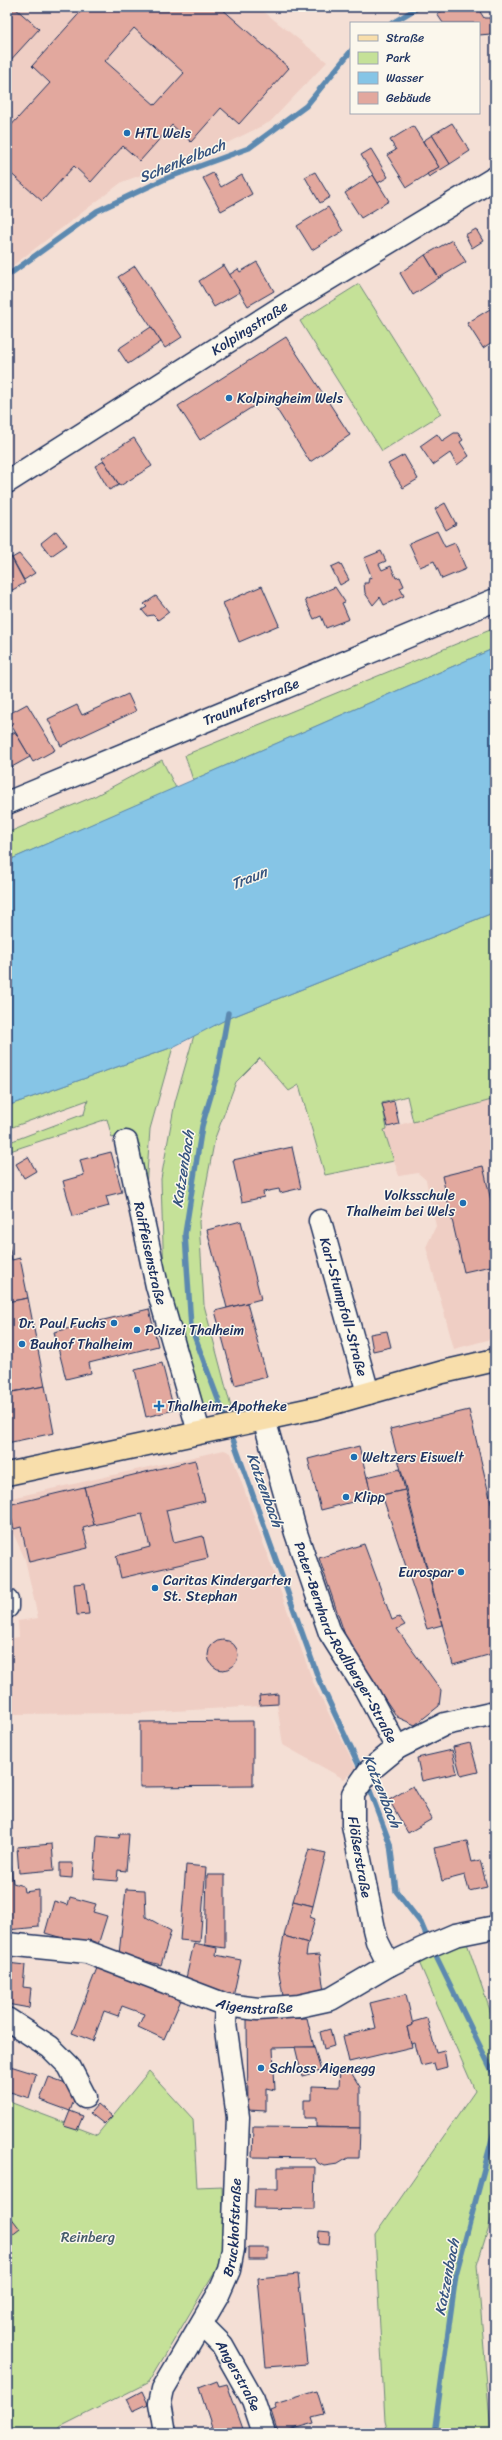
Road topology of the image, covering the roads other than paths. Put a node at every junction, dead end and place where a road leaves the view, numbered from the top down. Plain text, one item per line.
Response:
1 (495, 178) edge
2 (7, 482) edge
3 (495, 600) edge
4 (7, 803) edge
5 (126, 1142) dead end
6 (320, 1220) dead end
7 (489, 1360) edge
8 (368, 1393) junction
9 (264, 1419) junction
10 (199, 1432) junction
11 (7, 1474) edge
12 (7, 1600) edge
13 (7, 1607) edge
14 (495, 1713) edge
15 (397, 1748) junction
16 (495, 1927) edge
17 (7, 1944) edge
18 (389, 1965) junction
19 (226, 2005) junction
20 (7, 2019) edge
21 (85, 2097) dead end
22 (202, 2325) junction
23 (165, 2433) edge
24 (264, 2433) edge

1 - 2 street, Kolpingstraße
3 - 4 street, Traunuferstraße
5 - 10 street, Raiffeisenstraße
6 - 8 street, Karl-Stumpfoll-Straße
7 - 8 main road
8 - 9 main road
9 - 10 main road
9 - 15 street, Pater-Bernhard-Rodlberger-Straße
10 - 11 main road
12 - 13 street
14 - 15 street, Flößerstraße
15 - 18 street, Flößerstraße
16 - 18 street, Aigenstraße
17 - 19 street, Aigenstraße
18 - 19 street, Aigenstraße
19 - 22 street, Bruckhofstraße
20 - 21 street
22 - 23 street, Bruckhofstraße
22 - 24 street, Angerstraße

